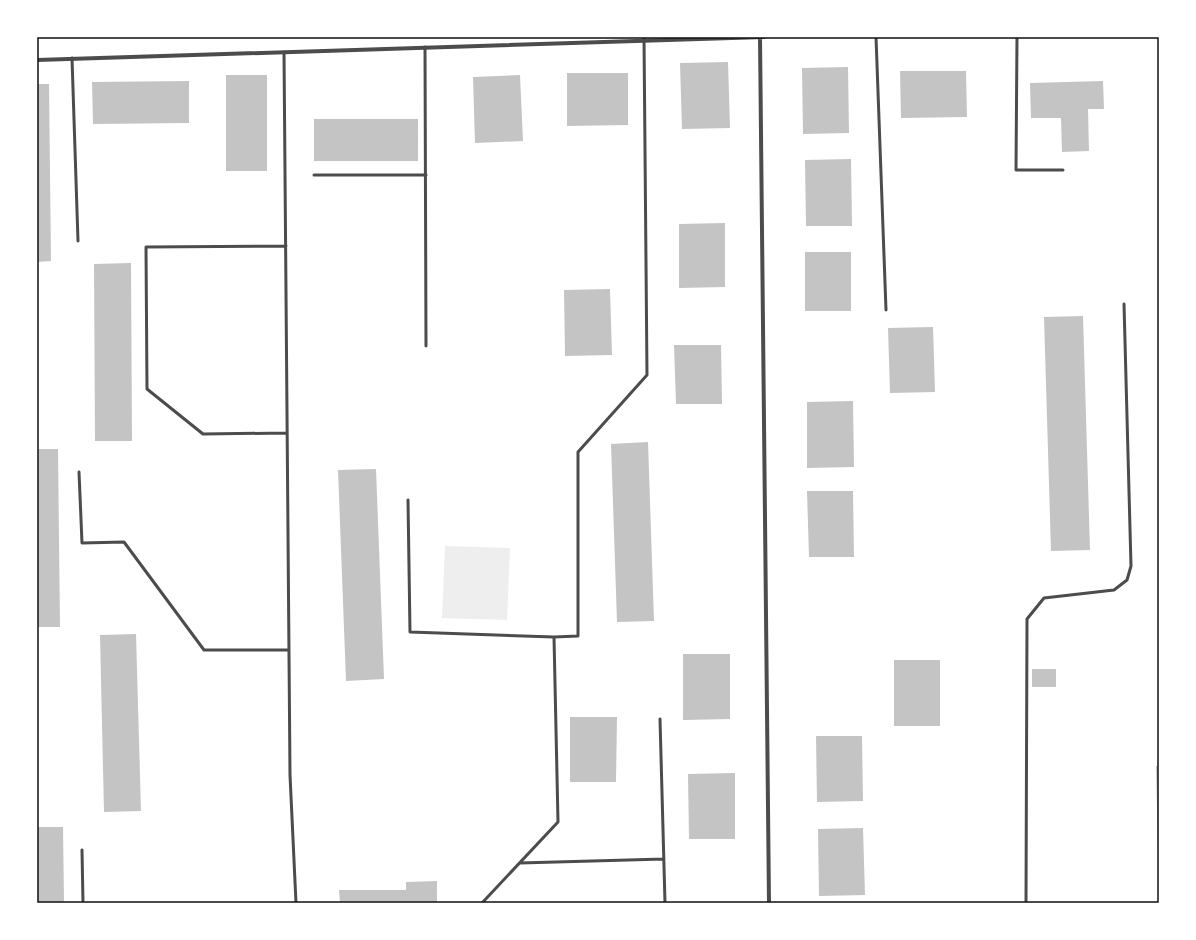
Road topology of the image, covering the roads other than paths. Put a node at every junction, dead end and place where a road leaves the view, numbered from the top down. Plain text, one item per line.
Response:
1 (760, 37) edge
2 (764, 37) edge
3 (876, 37) edge
4 (1017, 37) edge
5 (644, 39) edge
6 (425, 47) junction
7 (284, 52) junction
8 (72, 58) junction
9 (37, 60) edge
10 (1063, 170) dead end
11 (314, 175) dead end
12 (426, 175) junction
13 (78, 241) dead end
14 (286, 246) junction
15 (1124, 304) dead end
16 (886, 310) dead end
17 (426, 346) dead end
18 (287, 433) junction
19 (79, 472) dead end
20 (408, 500) dead end
21 (554, 637) junction
22 (289, 650) junction
23 (660, 719) dead end
24 (82, 850) dead end
25 (664, 859) junction
26 (520, 863) junction
27 (83, 903) edge
28 (296, 903) edge
29 (482, 903) edge
30 (665, 903) edge
31 (769, 903) edge
32 (1026, 903) edge

1 - 2 street
1 - 5 street
1 - 31 street
3 - 16 lane
4 - 10 lane
5 - 6 street
5 - 21 lane
6 - 7 street
6 - 12 lane
7 - 8 street
7 - 14 lane
8 - 9 street
8 - 13 lane
11 - 12 lane
12 - 17 lane
14 - 18 lane
14 - 18 lane
15 - 32 lane
18 - 22 lane
19 - 22 lane
20 - 21 lane
21 - 26 lane
22 - 28 lane
23 - 25 lane
24 - 27 lane
25 - 26 lane
25 - 30 lane
26 - 29 lane

